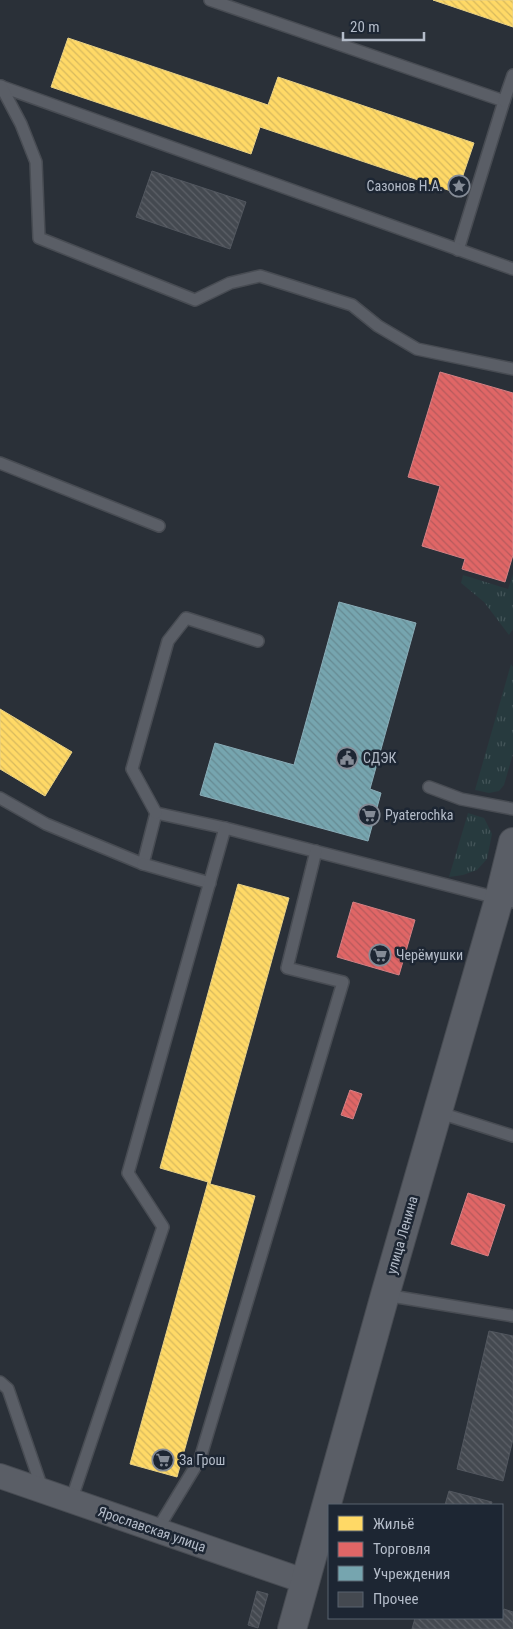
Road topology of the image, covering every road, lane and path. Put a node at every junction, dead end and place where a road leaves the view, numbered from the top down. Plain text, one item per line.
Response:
1 (210, 0) edge
2 (513, 74) edge
3 (0, 86) edge
4 (504, 101) junction
5 (458, 250) junction
6 (513, 269) edge
7 (513, 369) edge
8 (0, 463) edge
9 (159, 526) dead end
10 (258, 640) dead end
11 (430, 787) dead end
12 (0, 798) edge
13 (513, 810) edge
14 (156, 814) junction
15 (225, 828) junction
16 (513, 842) edge
17 (316, 851) junction
18 (142, 864) junction
19 (210, 883) junction
20 (506, 901) edge
21 (437, 1112) junction
22 (513, 1136) edge
23 (385, 1295) junction
24 (513, 1316) edge
25 (0, 1382) edge
26 (0, 1476) edge
27 (44, 1492) junction
28 (71, 1501) junction
29 (157, 1530) junction
30 (304, 1581) junction
31 (292, 1629) edge

1 - 4 lane
2 - 4 lane
3 - 5 lane
3 - 7 lane
4 - 5 lane
5 - 6 lane
8 - 9 lane
10 - 14 lane
11 - 13 lane
12 - 18 lane
14 - 15 lane
14 - 18 lane
15 - 17 lane
15 - 19 lane
16 - 20 street, улица Ленина
17 - 20 lane
17 - 29 lane
18 - 19 lane
19 - 28 lane
20 - 21 street, улица Ленина
21 - 22 lane
21 - 23 street, улица Ленина
23 - 24 lane
23 - 30 street, улица Ленина
25 - 27 lane
26 - 27 street, Ярославская улица
27 - 28 street, Ярославская улица
28 - 29 street, Ярославская улица
29 - 30 street, Ярославская улица
30 - 31 street, улица Ленина

